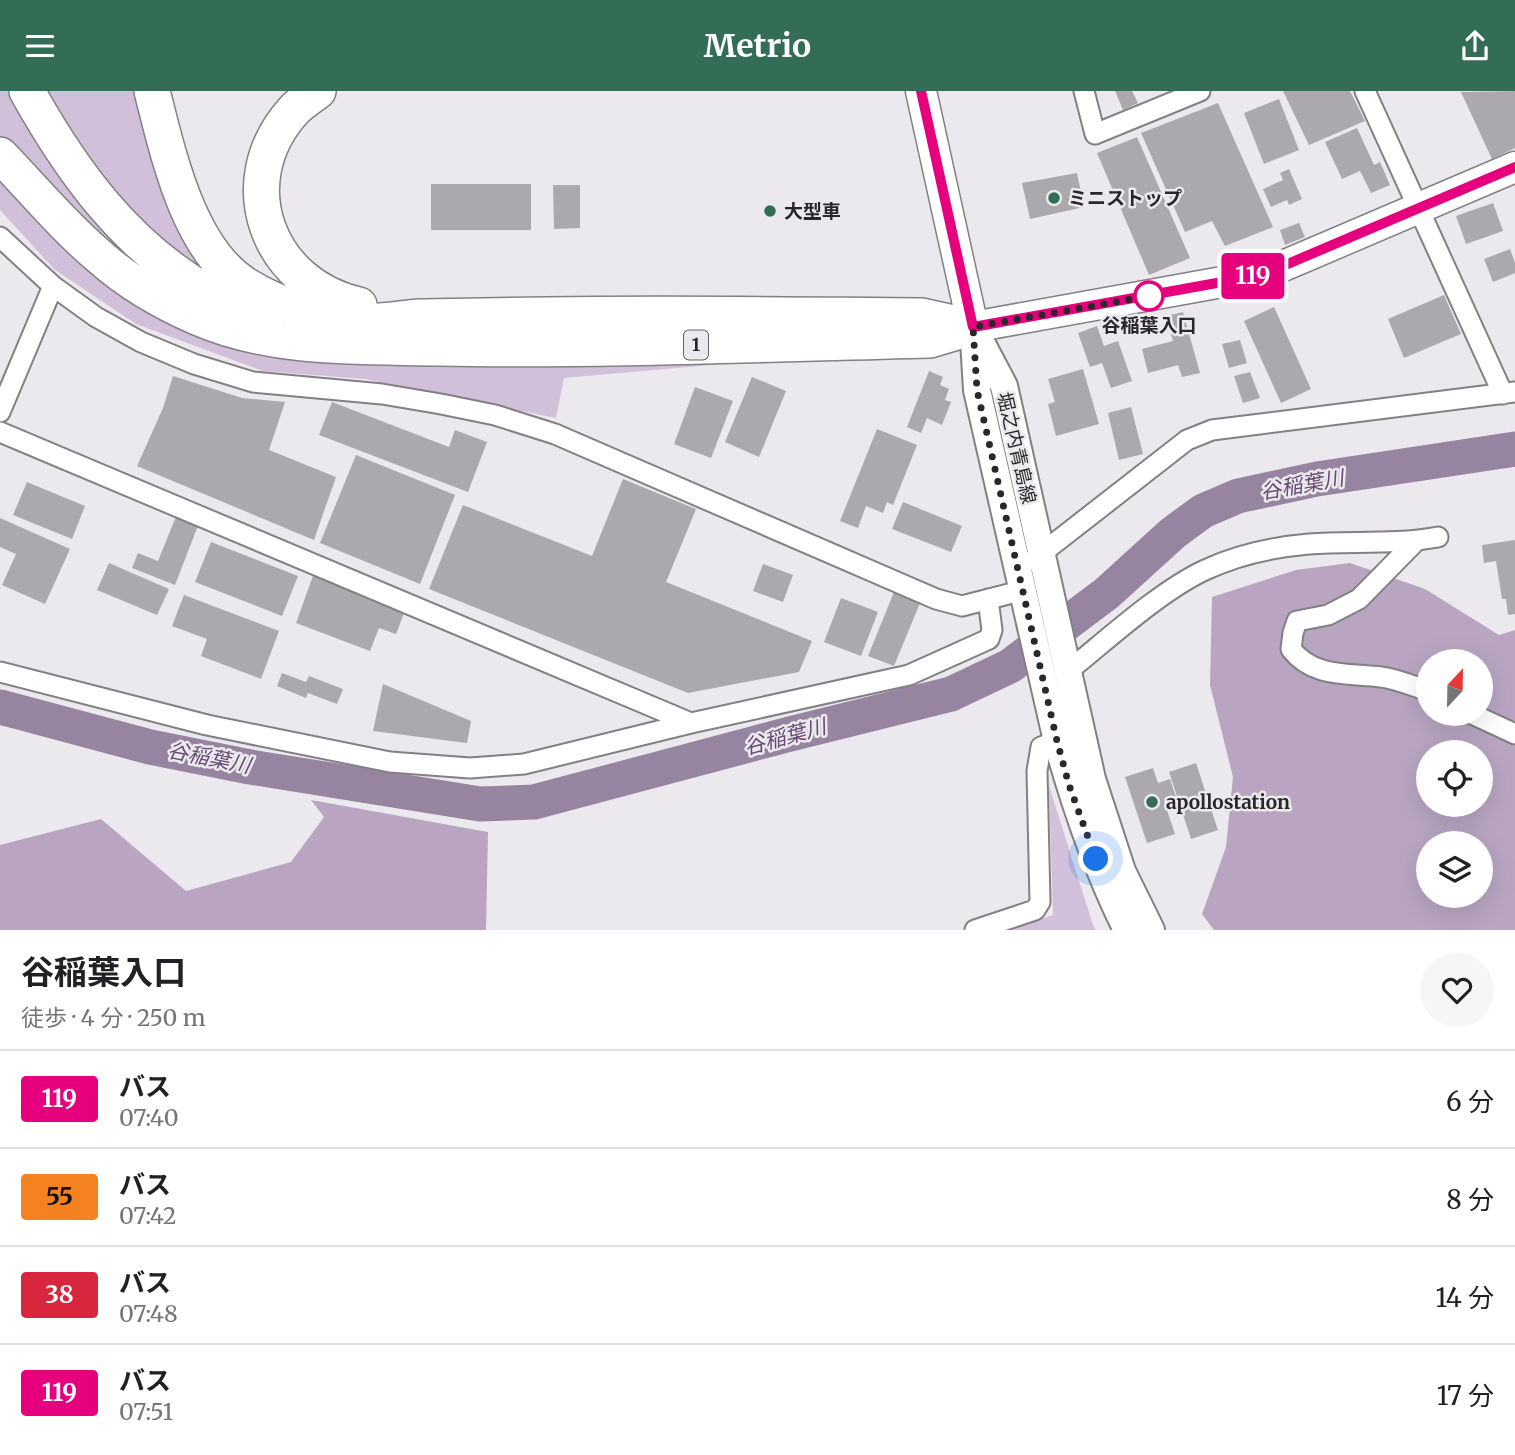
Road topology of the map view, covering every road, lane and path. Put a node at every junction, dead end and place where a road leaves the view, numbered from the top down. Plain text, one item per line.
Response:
1 (27, 91) edge
2 (152, 91) edge
3 (318, 91) edge
4 (921, 91) edge
5 (1084, 91) edge
6 (1200, 91) edge
7 (1365, 91) edge
8 (0, 155) edge
9 (1515, 167) edge
10 (1419, 209) junction
11 (0, 237) edge
12 (53, 286) junction
13 (973, 327) junction
14 (417, 332) junction
15 (339, 345) junction
16 (1509, 393) edge
17 (0, 412) edge
18 (0, 432) edge
19 (1438, 537) dead end
20 (1416, 541) junction
21 (1041, 554) junction
22 (1021, 581) junction
23 (988, 599) junction
24 (1057, 666) junction
25 (0, 672) edge
26 (1416, 687) edge
27 (691, 723) junction
28 (1493, 724) edge
29 (1515, 734) edge
30 (1057, 741) junction
31 (1121, 928) edge
32 (975, 930) edge
33 (1151, 930) edge

1 - 15 highway, 1
2 - 14 highway, 1
3 - 14 highway, 1
4 - 13 main road
5 - 6 street
7 - 10 street
8 - 15 highway, 1
9 - 10 main road
10 - 13 main road
10 - 16 street
11 - 12 street
12 - 17 street
12 - 23 street
13 - 14 highway, 1
13 - 14 highway, 1
13 - 21 main road, 堀之内青島線
13 - 22 main road, 堀之内青島線
14 - 15 highway, 1
16 - 21 street
18 - 27 street
19 - 20 street
20 - 24 street
20 - 26 street
21 - 22 street
21 - 24 main road, 堀之内青島線
22 - 23 street
22 - 24 main road, 堀之内青島線
23 - 27 street
24 - 30 main road, 堀之内青島線
24 - 33 main road, 堀之内青島線
25 - 27 street
28 - 29 street
30 - 31 main road, 堀之内青島線
30 - 32 street

